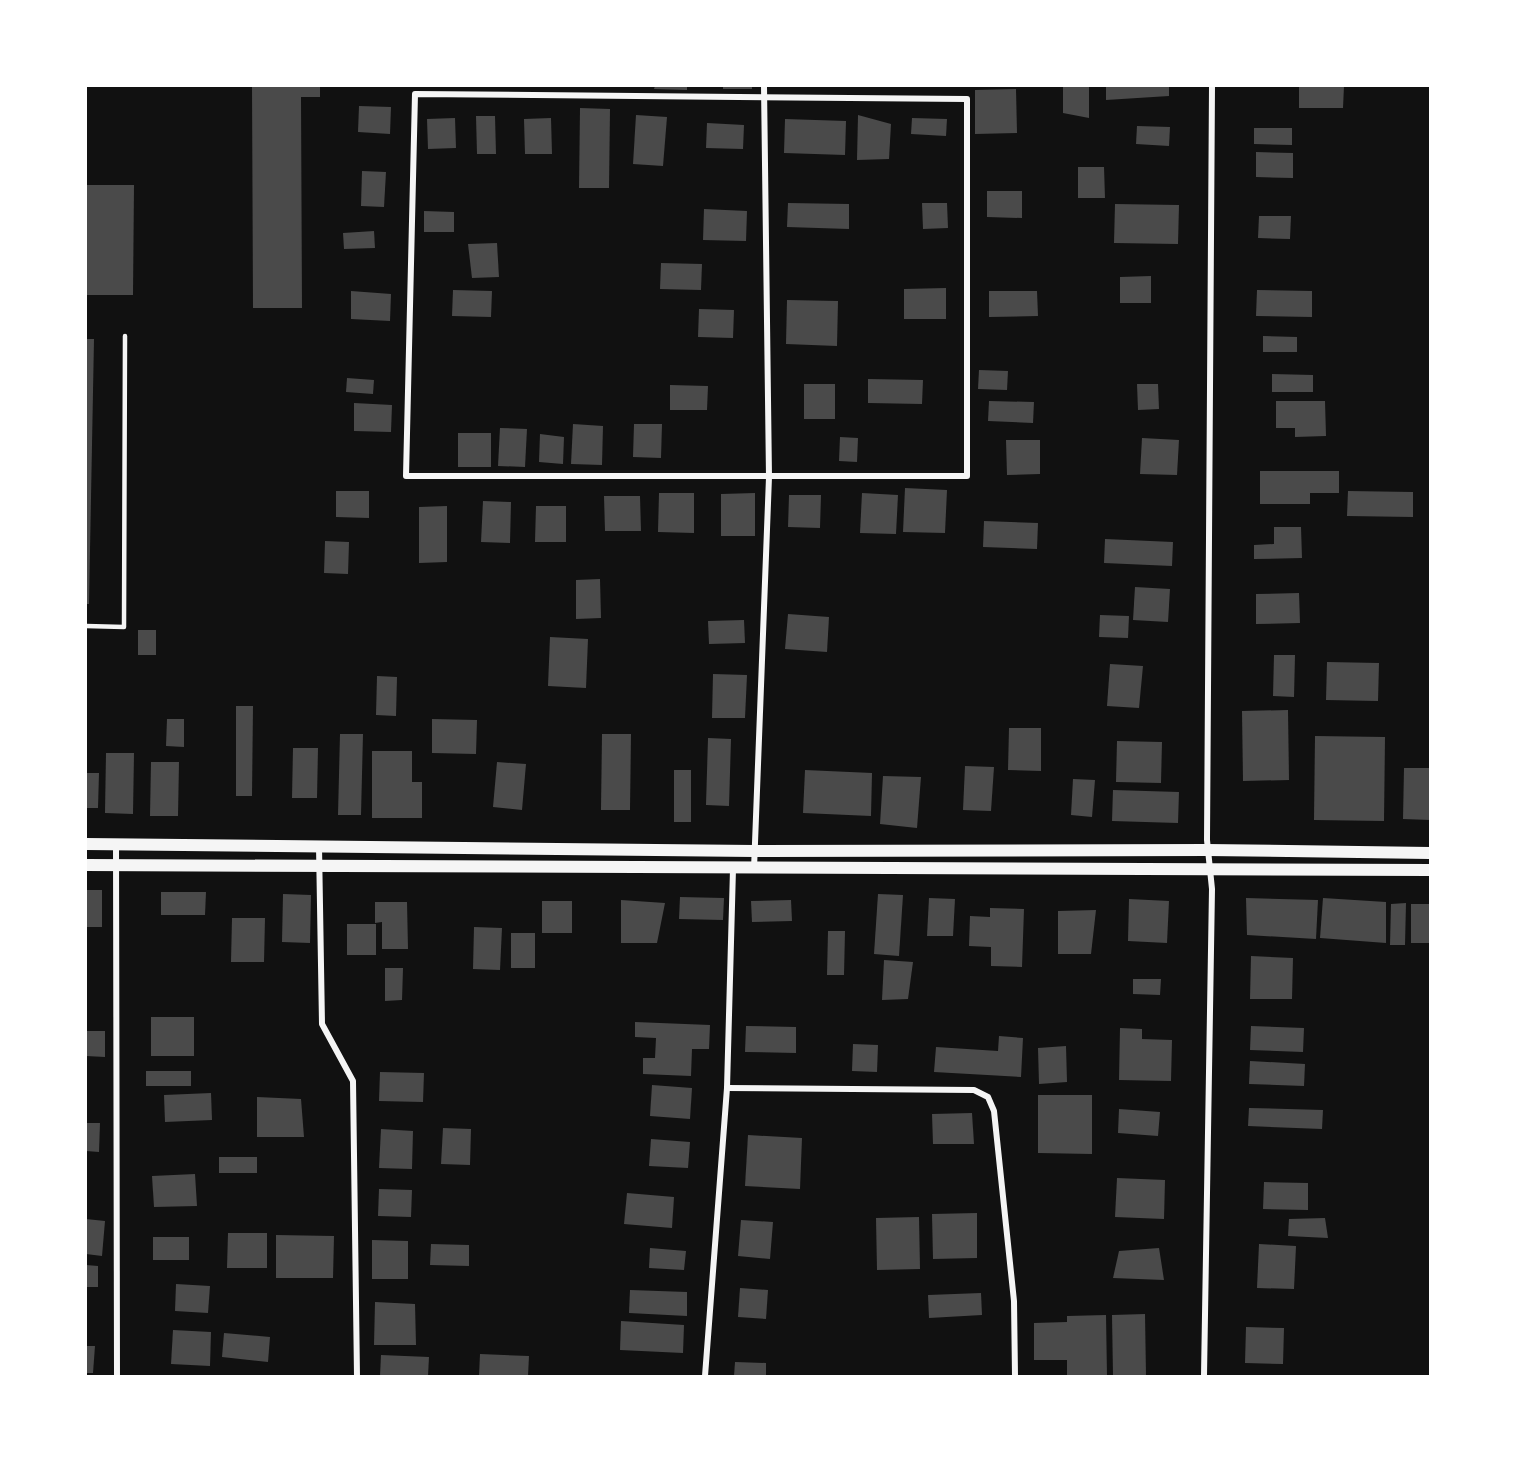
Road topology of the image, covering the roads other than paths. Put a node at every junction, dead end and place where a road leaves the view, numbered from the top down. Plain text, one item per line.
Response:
1 (764, 86) edge
2 (1212, 86) edge
3 (764, 97) junction
4 (125, 336) dead end
5 (769, 477) junction
6 (86, 626) edge
7 (86, 844) edge
8 (116, 844) junction
9 (319, 846) junction
10 (1207, 850) junction
11 (754, 851) junction
12 (1431, 853) edge
13 (86, 865) edge
14 (115, 866) junction
15 (319, 867) junction
16 (1208, 867) junction
17 (733, 869) junction
18 (754, 869) junction
19 (1431, 870) edge
20 (727, 1088) junction
21 (117, 1377) edge
22 (357, 1377) edge
23 (705, 1377) edge
24 (1015, 1377) edge
25 (1204, 1377) edge

1 - 3 street
2 - 10 street
3 - 5 street
3 - 5 street
3 - 5 street
4 - 6 lane
5 - 11 street
7 - 8 main road
8 - 9 main road
8 - 14 street
9 - 11 main road
9 - 15 street
10 - 11 main road
10 - 12 main road
10 - 16 street
11 - 18 street
13 - 14 main road
14 - 15 main road
14 - 21 street
15 - 17 main road
15 - 22 street
16 - 18 main road
16 - 19 main road
16 - 25 street
17 - 18 main road
17 - 20 street
20 - 23 street
20 - 24 street

